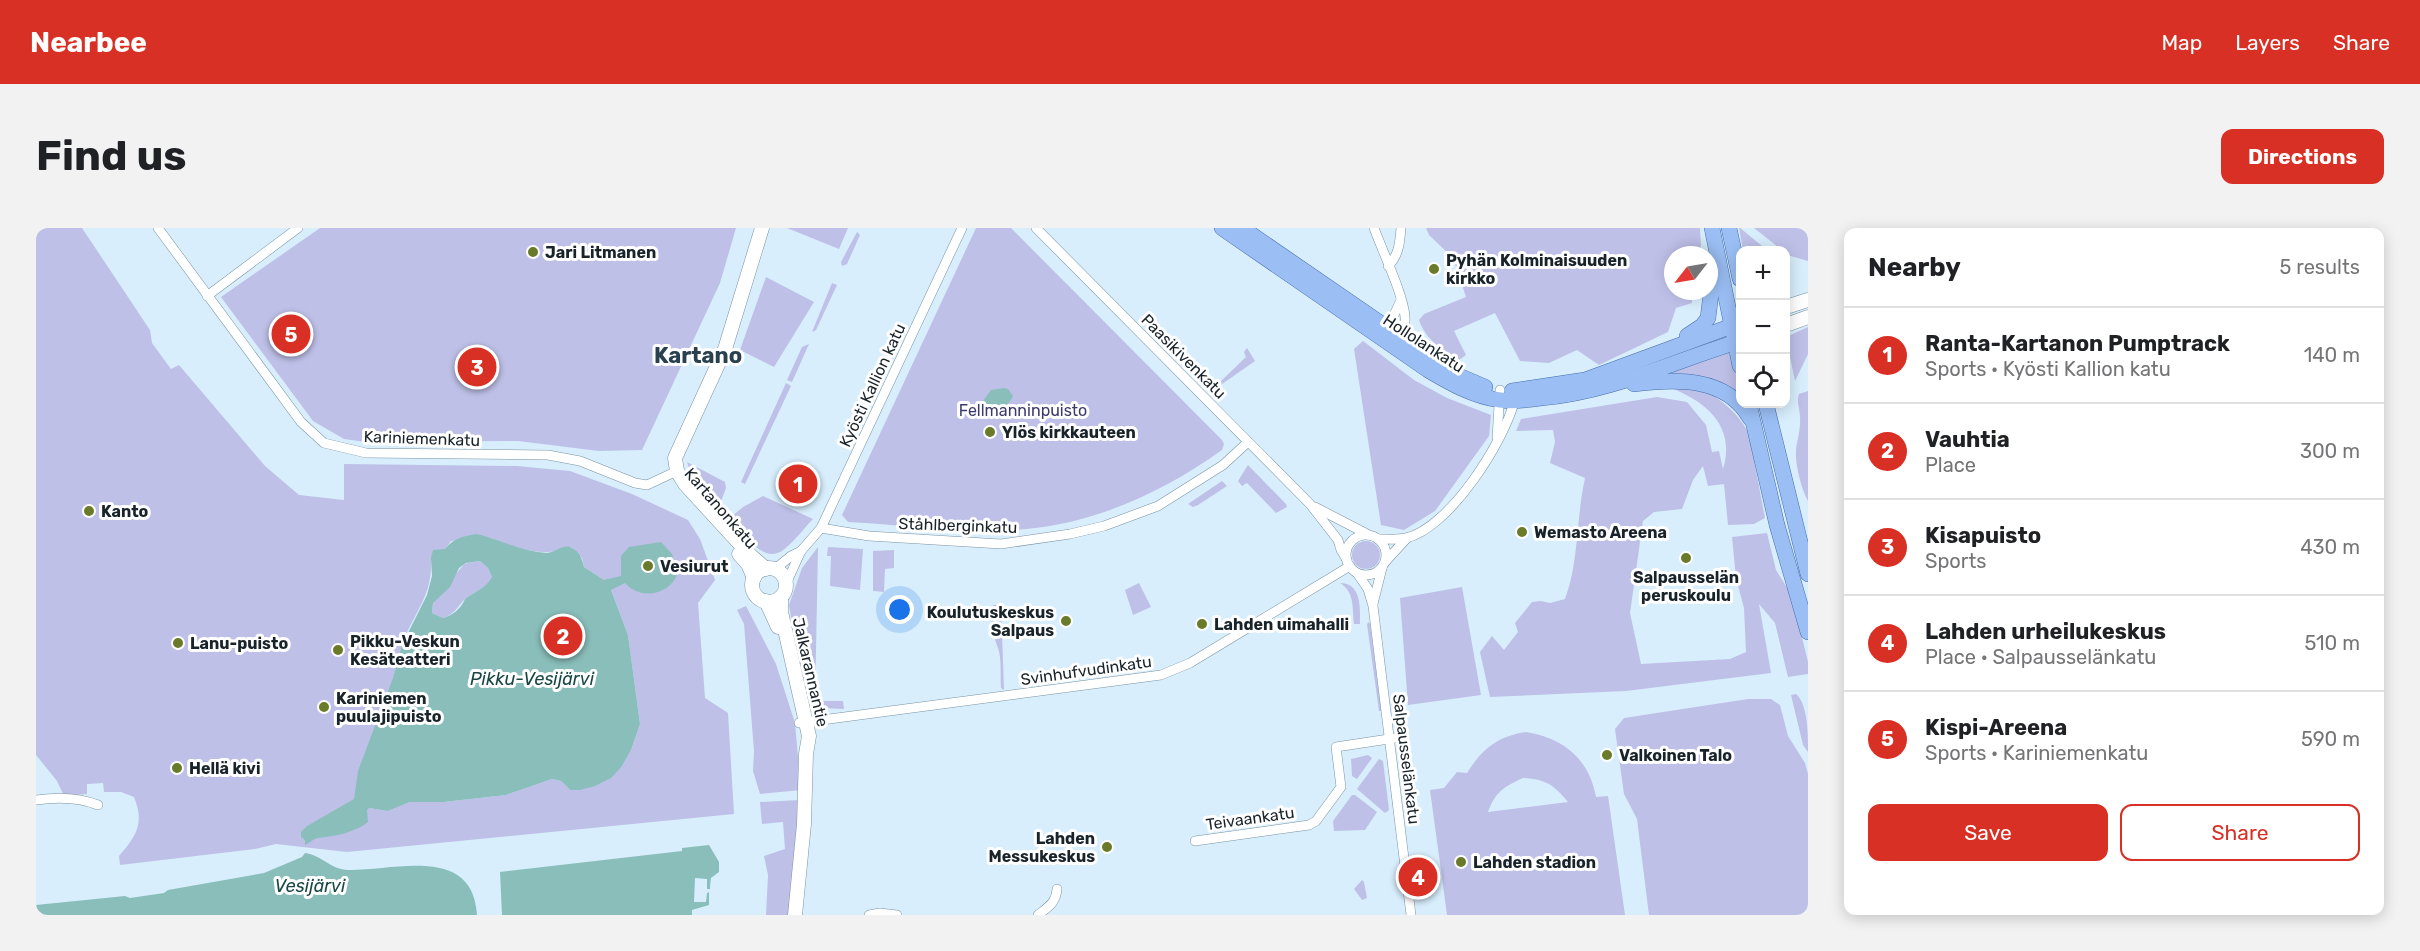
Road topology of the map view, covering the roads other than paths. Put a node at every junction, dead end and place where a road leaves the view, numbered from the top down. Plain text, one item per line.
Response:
1 (158, 228) edge
2 (298, 228) edge
3 (762, 228) edge
4 (962, 228) edge
5 (1036, 228) edge
6 (1222, 228) edge
7 (1242, 228) edge
8 (1374, 228) edge
9 (1401, 228) edge
10 (1728, 228) edge
11 (1713, 235) edge
12 (1736, 262) edge
13 (1388, 266) junction
14 (207, 296) junction
15 (1401, 300) junction
16 (1808, 300) edge
17 (1790, 305) edge
18 (1808, 317) edge
19 (1790, 323) edge
20 (1736, 324) edge
21 (730, 329) junction
22 (1390, 334) junction
23 (1736, 342) edge
24 (1662, 351) junction
25 (1596, 389) junction
26 (1499, 395) junction
27 (1516, 396) junction
28 (1750, 408) edge
29 (1767, 408) edge
30 (1755, 429) junction
31 (1248, 442) junction
32 (1497, 445) junction
33 (673, 473) junction
34 (1310, 504) junction
35 (821, 528) junction
36 (1373, 537) junction
37 (1407, 538) junction
38 (801, 551) junction
39 (1384, 564) junction
40 (1351, 566) junction
41 (771, 569) junction
42 (1808, 574) edge
43 (754, 578) junction
44 (784, 590) junction
45 (766, 601) junction
46 (1373, 606) junction
47 (1807, 625) edge
48 (803, 722) junction
49 (1402, 736) dead end
50 (1390, 738) junction
51 (36, 800) edge
52 (98, 805) dead end
53 (1194, 841) dead end
54 (1057, 889) dead end
55 (795, 915) edge
56 (869, 915) edge
57 (897, 915) edge
58 (1038, 915) edge
59 (1411, 915) edge

1 - 14 street, Kariniemenkatu
2 - 14 street
3 - 21 main road, Kartanonkatu
4 - 35 street, Kyösti Kallion katu
5 - 31 street, Paasikivenkatu
6 - 22 main road, Hollolankatu
7 - 22 main road, Hollolankatu
8 - 13 street
9 - 13 street
10 - 12 main road
11 - 20 main road
11 - 24 main road
13 - 15 street
14 - 33 street, Kariniemenkatu
15 - 22 street
15 - 22 street
16 - 17 main road
18 - 19 main road
20 - 24 main road, Hollolankatu
21 - 33 main road, Kartanonkatu
21 - 33 main road, Kartanonkatu
22 - 26 main road, Hollolankatu
23 - 25 main road, Hollolankatu
24 - 27 main road, Hollolankatu
25 - 27 main road, Hollolankatu
25 - 30 main road
26 - 27 main road, Hollolankatu
26 - 32 street
27 - 32 street
28 - 30 main road
29 - 42 main road
30 - 47 main road
31 - 34 street, Paasikivenkatu
31 - 35 street, Ståhlberginkatu
32 - 37 street
33 - 41 main road, Kartanonkatu
33 - 43 main road, Kartanonkatu
34 - 36 street, Paasikivenkatu
34 - 40 street, Paasikivenkatu
35 - 38 street, Kyösti Kallion katu
36 - 37 street
36 - 39 street
36 - 40 street
37 - 39 street
38 - 41 street, Kyösti Kallion katu
38 - 44 street, Kyösti Kallion katu
39 - 40 street
39 - 46 street, Salpausselänkatu
40 - 46 street, Salpausselänkatu
40 - 48 street, Svinhufvudinkatu
41 - 43 main road
41 - 44 main road
43 - 45 main road
44 - 45 main road
44 - 48 main road, Jalkarannantie
45 - 48 main road, Jalkarannantie
46 - 50 street, Salpausselänkatu
48 - 55 main road, Jalkarannantie
49 - 50 street
50 - 53 street, Teivaankatu
50 - 59 street, Salpausselänkatu
51 - 52 street
54 - 58 street
56 - 57 street

